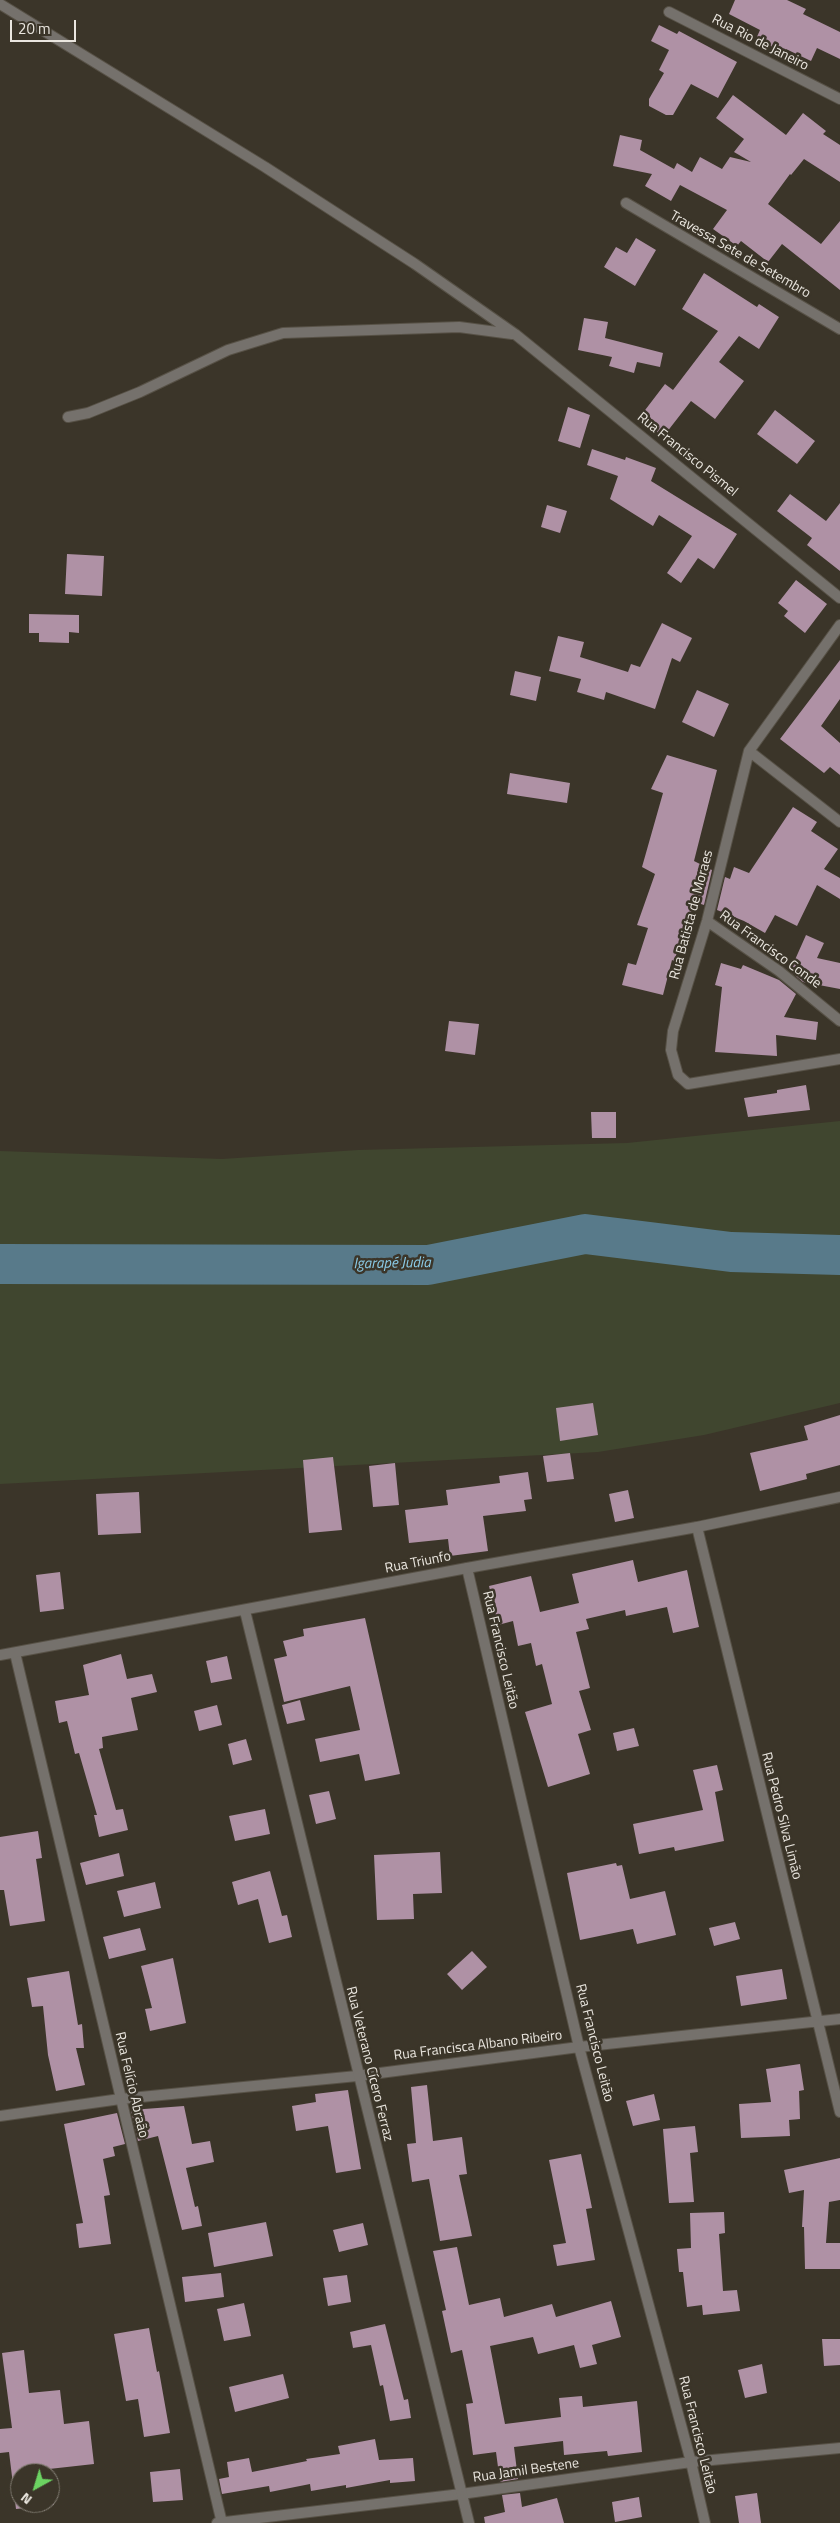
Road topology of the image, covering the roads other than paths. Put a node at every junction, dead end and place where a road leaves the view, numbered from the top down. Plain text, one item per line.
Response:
1 (0, 4) edge
2 (669, 12) dead end
3 (840, 99) edge
4 (626, 204) dead end
5 (840, 329) edge
6 (515, 334) junction
7 (68, 417) dead end
8 (840, 598) edge
9 (840, 625) edge
10 (749, 751) junction
11 (840, 822) edge
12 (706, 921) junction
13 (840, 1021) edge
14 (840, 1059) edge
15 (840, 1497) edge
16 (697, 1527) junction
17 (467, 1568) junction
18 (245, 1611) junction
19 (15, 1653) junction
20 (0, 1655) edge
21 (840, 2019) edge
22 (817, 2020) junction
23 (579, 2047) junction
24 (357, 2076) junction
25 (120, 2099) junction
26 (840, 2112) edge
27 (0, 2116) edge
28 (840, 2448) edge
29 (692, 2462) junction
30 (461, 2494) junction
31 (217, 2523) edge
32 (222, 2523) edge
33 (468, 2523) edge
34 (705, 2523) edge

1 - 6 street, Rua Francisco Pismel
2 - 3 street, Rua Rio de Janeiro
4 - 5 street, Travessa Sete de Setembro
6 - 7 street
6 - 8 street, Rua Francisco Pismel
9 - 10 street, Rua Batista de Moraes
10 - 11 street
10 - 12 street, Rua Batista de Moraes
12 - 13 street, Rua Francisco Conde
12 - 14 street, Rua Batista de Moraes
15 - 16 street, Rua Triunfo
16 - 17 street, Rua Triunfo
16 - 22 street, Rua Pedro Silva Limão
17 - 18 street, Rua Triunfo
17 - 23 street, Rua Francisco Leitão
18 - 19 street, Rua Triunfo
18 - 24 street, Rua Veterano Cícero Ferraz
19 - 20 street, Rua Triunfo
19 - 25 street, Rua Felício Abraão
21 - 22 street, Rua Francisca Albano Ribeiro
22 - 23 street, Rua Francisca Albano Ribeiro
22 - 26 street, Rua Pedro Silva Limão
23 - 24 street, Rua Francisca Albano Ribeiro
23 - 29 street, Rua Francisco Leitão
24 - 25 street, Rua Francisca Albano Ribeiro
24 - 30 street, Rua Veterano Cícero Ferraz
25 - 27 street, Rua Francisca Albano Ribeiro
25 - 32 street, Rua Felício Abraão
28 - 29 street, Rua Jamil Bestene
29 - 30 street, Rua Jamil Bestene
29 - 34 street, Rua Francisco Leitão
30 - 32 street, Rua Jamil Bestene
30 - 33 street, Rua Veterano Cícero Ferraz
31 - 32 street, Rua Jamil Bestene

